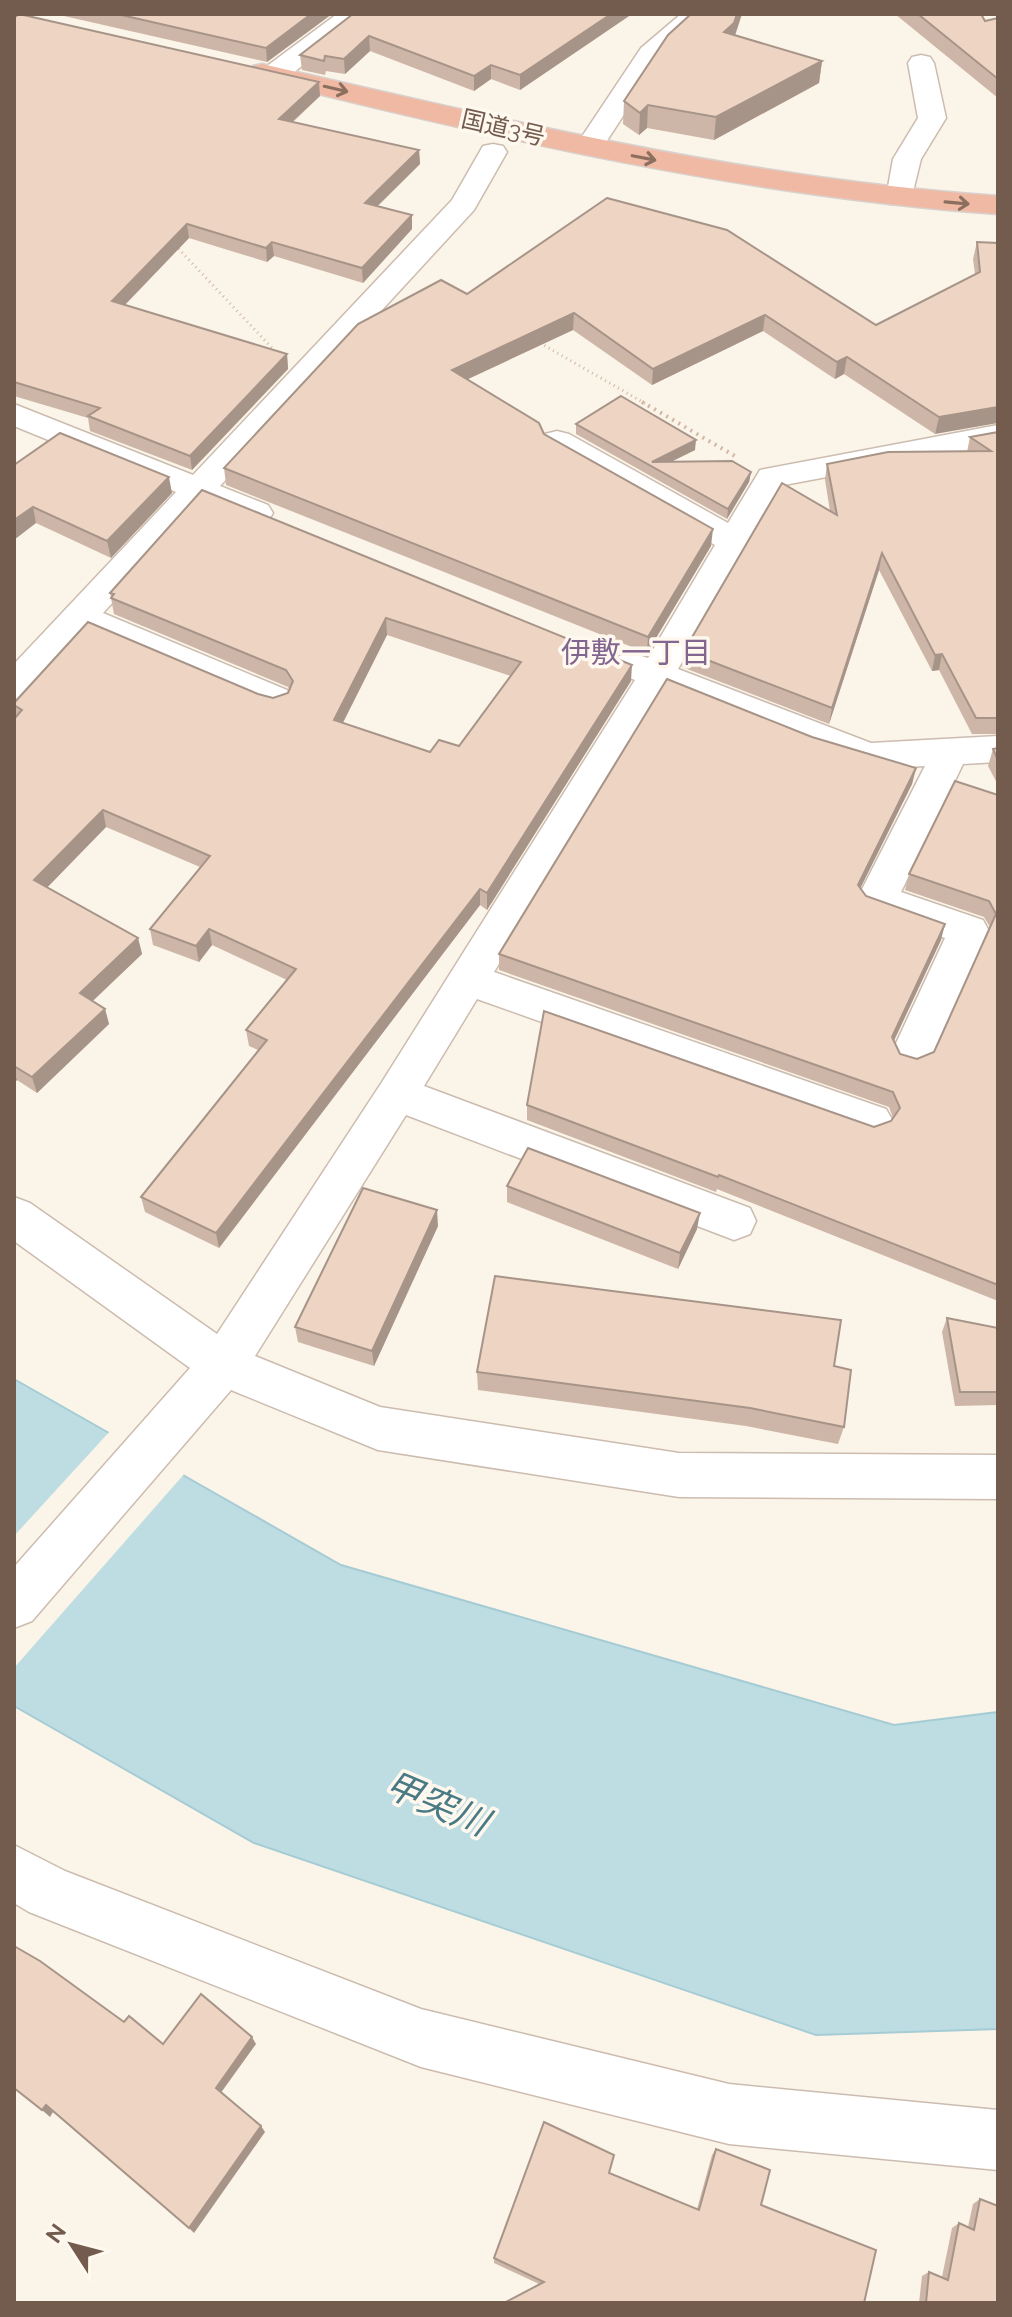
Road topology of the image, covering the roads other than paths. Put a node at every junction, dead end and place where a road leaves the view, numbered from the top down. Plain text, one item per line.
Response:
1 (354, 14) edge
2 (697, 14) edge
3 (921, 63) dead end
4 (273, 75) junction
5 (589, 147) junction
6 (493, 152) junction
7 (900, 198) junction
8 (998, 205) edge
9 (998, 232) edge
10 (14, 414) edge
11 (998, 435) edge
12 (557, 441) edge
13 (199, 490) junction
14 (287, 526) edge
15 (734, 541) junction
16 (79, 617) junction
17 (14, 635) edge
18 (597, 651) edge
19 (46, 653) junction
20 (656, 675) junction
21 (14, 687) edge
22 (274, 699) edge
23 (998, 749) edge
24 (950, 753) junction
25 (467, 979) junction
26 (912, 1054) edge
27 (397, 1094) junction
28 (871, 1121) dead end
29 (14, 1216) edge
30 (734, 1221) dead end
31 (223, 1365) junction
32 (998, 1477) edge
33 (14, 1604) edge
34 (14, 1873) edge
35 (998, 2140) edge

1 - 4 street
2 - 5 street
3 - 7 street
4 -> 5 highway, 国道3号
4 - 6 highway, 国道3号
5 -> 7 highway, 国道3号
6 - 9 highway, 国道3号
6 - 13 street
7 -> 8 highway, 国道3号
10 - 13 street
11 - 15 street
12 - 15 street
13 - 14 street
13 - 16 street
15 - 20 street
16 - 19 street
16 - 22 street
17 - 19 street
18 - 20 street
19 - 21 street
20 - 24 street
20 - 25 street
23 - 24 street
24 - 26 street
25 - 27 street
25 - 28 street
27 - 30 street
27 - 31 street
29 - 31 street
31 - 32 street
31 - 33 street
34 - 35 street

